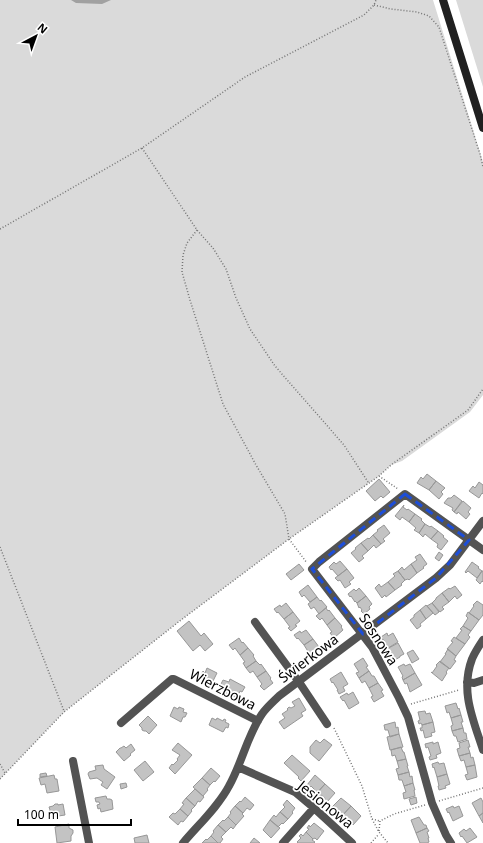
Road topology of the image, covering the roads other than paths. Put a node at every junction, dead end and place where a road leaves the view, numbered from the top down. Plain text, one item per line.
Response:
1 (443, 0) edge
2 (483, 128) edge
3 (483, 522) edge
4 (469, 540) junction
5 (483, 550) edge
6 (255, 622) dead end
7 (362, 634) junction
8 (483, 640) edge
9 (483, 680) edge
10 (299, 682) junction
11 (467, 685) junction
12 (258, 721) junction
13 (121, 724) dead end
14 (330, 725) road end
15 (481, 735) edge
16 (483, 750) edge
17 (73, 761) dead end
18 (238, 767) junction
19 (314, 808) junction
20 (89, 843) edge
21 (183, 843) edge
22 (283, 843) edge
23 (352, 843) edge
24 (451, 843) edge

1 - 2 main road
3 - 4 street, Świerkowa
4 - 5 street
4 - 7 street, Świerkowa
4 - 7 street, Sosnowa
6 - 10 street
7 - 10 street, Świerkowa
7 - 24 street, Sosnowa
8 - 11 street
9 - 11 street
10 - 12 street, Świerkowa
10 - 14 street
11 - 15 street
12 - 13 street, Wierzbowa
12 - 18 street, Świerkowa
15 - 16 street
17 - 20 street
18 - 19 street, Jesionowa
18 - 21 street, Świerkowa
19 - 22 street
19 - 23 street, Jesionowa

